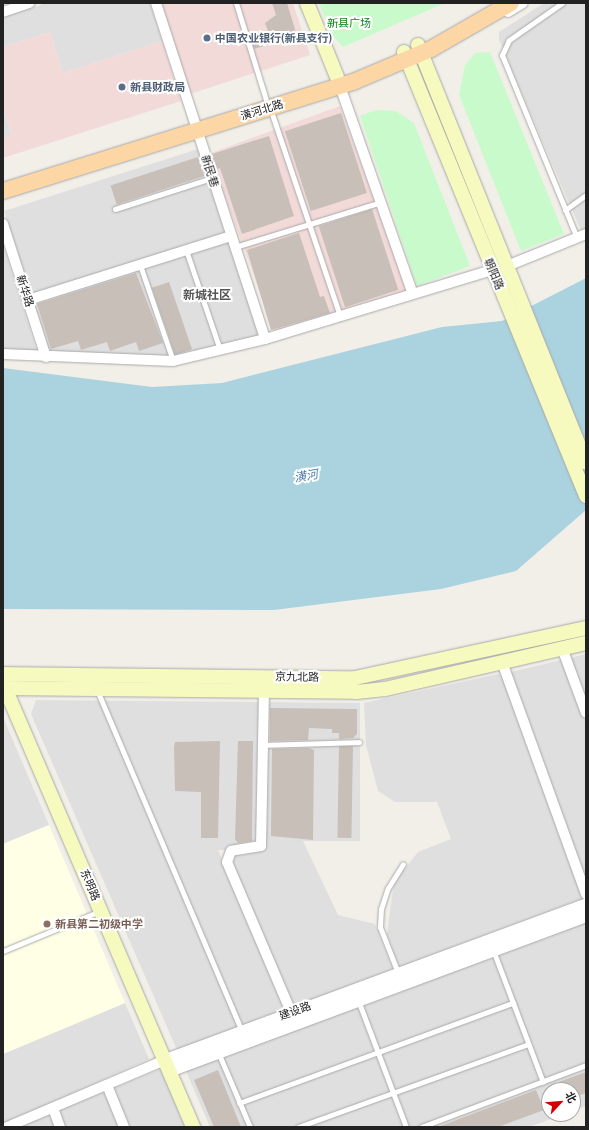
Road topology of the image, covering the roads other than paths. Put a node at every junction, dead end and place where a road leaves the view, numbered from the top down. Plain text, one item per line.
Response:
1 (29, 3) edge
2 (156, 3) edge
3 (236, 3) edge
4 (307, 3) edge
5 (494, 3) edge
6 (511, 3) edge
7 (523, 3) edge
8 (562, 3) edge
9 (3, 12) edge
10 (466, 30) junction
11 (412, 52) junction
12 (339, 82) junction
13 (268, 104) junction
14 (195, 126) junction
15 (212, 178) junction
16 (3, 181) edge
17 (3, 191) edge
18 (586, 195) edge
19 (381, 202) junction
20 (115, 209) dead end
21 (565, 210) junction
22 (3, 224) edge
23 (309, 224) junction
24 (231, 236) junction
25 (582, 236) edge
26 (235, 247) junction
27 (186, 250) junction
28 (140, 264) junction
29 (507, 266) junction
30 (492, 270) junction
31 (413, 294) junction
32 (28, 300) junction
33 (340, 316) junction
34 (265, 339) junction
35 (220, 350) junction
36 (3, 354) edge
37 (46, 357) junction
38 (173, 361) junction
39 (586, 462) edge
40 (586, 496) edge
41 (586, 628) edge
42 (586, 643) edge
43 (562, 648) junction
44 (502, 662) junction
45 (3, 674) edge
46 (4, 688) edge
47 (97, 689) junction
48 (264, 691) junction
49 (586, 713) edge
50 (359, 742) dead end
51 (263, 745) junction
52 (403, 864) dead end
53 (586, 894) edge
54 (586, 904) edge
55 (101, 910) junction
56 (586, 915) edge
57 (493, 949) junction
58 (3, 950) edge
59 (398, 973) junction
60 (358, 999) junction
61 (513, 1003) junction
62 (291, 1012) junction
63 (241, 1030) junction
64 (528, 1044) junction
65 (218, 1051) junction
66 (378, 1052) junction
67 (167, 1065) junction
68 (586, 1065) edge
69 (541, 1082) edge
70 (542, 1082) joint
71 (107, 1085) junction
72 (394, 1093) junction
73 (239, 1103) junction
74 (53, 1108) junction
75 (7, 1127) edge
76 (60, 1127) edge
77 (124, 1127) edge
78 (193, 1127) edge
79 (250, 1127) edge
80 (298, 1127) edge
81 (406, 1127) edge
82 (421, 1127) edge

1 - 9 street
2 - 14 street, 新民巷
3 - 13 lane
4 - 12 main road
5 - 11 main road, 潢河北路
6 - 10 main road, 潢河北路
7 - 10 street
8 - 21 lane
10 - 11 main road, 潢河北路
11 - 12 main road, 潢河北路
11 - 29 main road, 朝阳路
11 - 30 main road, 朝阳路
12 - 13 main road, 潢河北路
12 - 19 street
13 - 14 main road, 潢河北路
13 - 23 lane
14 - 15 street, 新民巷
14 - 16 main road, 潢河北路
14 - 17 main road, 潢河北路
15 - 20 lane
15 - 24 street, 新民巷
18 - 21 lane
19 - 23 lane
19 - 31 street
21 - 25 lane
22 - 32 street, 新华路
23 - 26 lane
23 - 33 lane
24 - 26 street, 新民巷
24 - 27 street
25 - 29 street
26 - 34 street, 新民巷
27 - 28 street
27 - 35 lane
28 - 32 street
28 - 38 lane
29 - 39 main road, 朝阳路
30 - 31 street
30 - 40 main road, 朝阳路
31 - 33 street
32 - 37 street, 新华路
33 - 34 street
34 - 35 street
35 - 38 street
36 - 37 street
37 - 38 street
41 - 45 main road, 京九北路
42 - 43 main road, 京九北路
43 - 44 main road, 京九北路
43 - 49 street
44 - 48 main road, 京九北路
44 - 53 street
46 - 47 main road, 京九北路
46 - 55 main road, 东明路
47 - 48 main road, 京九北路
47 - 63 lane
48 - 51 street
50 - 51 lane
51 - 62 street
52 - 59 lane
54 - 59 street, 建设路
55 - 58 lane
55 - 67 main road, 东明路
56 - 57 street, 建设路
57 - 60 street, 建设路
57 - 61 lane
59 - 62 street, 建设路
60 - 65 street, 建设路
60 - 66 lane
61 - 64 lane
61 - 66 lane
62 - 63 street, 建设路
63 - 67 street, 建设路
64 - 70 lane
64 - 72 lane
65 - 67 street, 建设路
65 - 73 lane
66 - 72 lane
66 - 73 lane
67 - 71 street, 建设路
67 - 78 main road, 东明路
68 - 70 lane
69 - 82 lane
71 - 74 street, 建设路
71 - 77 street
72 - 80 lane
72 - 81 lane
73 - 79 lane
74 - 75 street, 建设路
74 - 76 street

